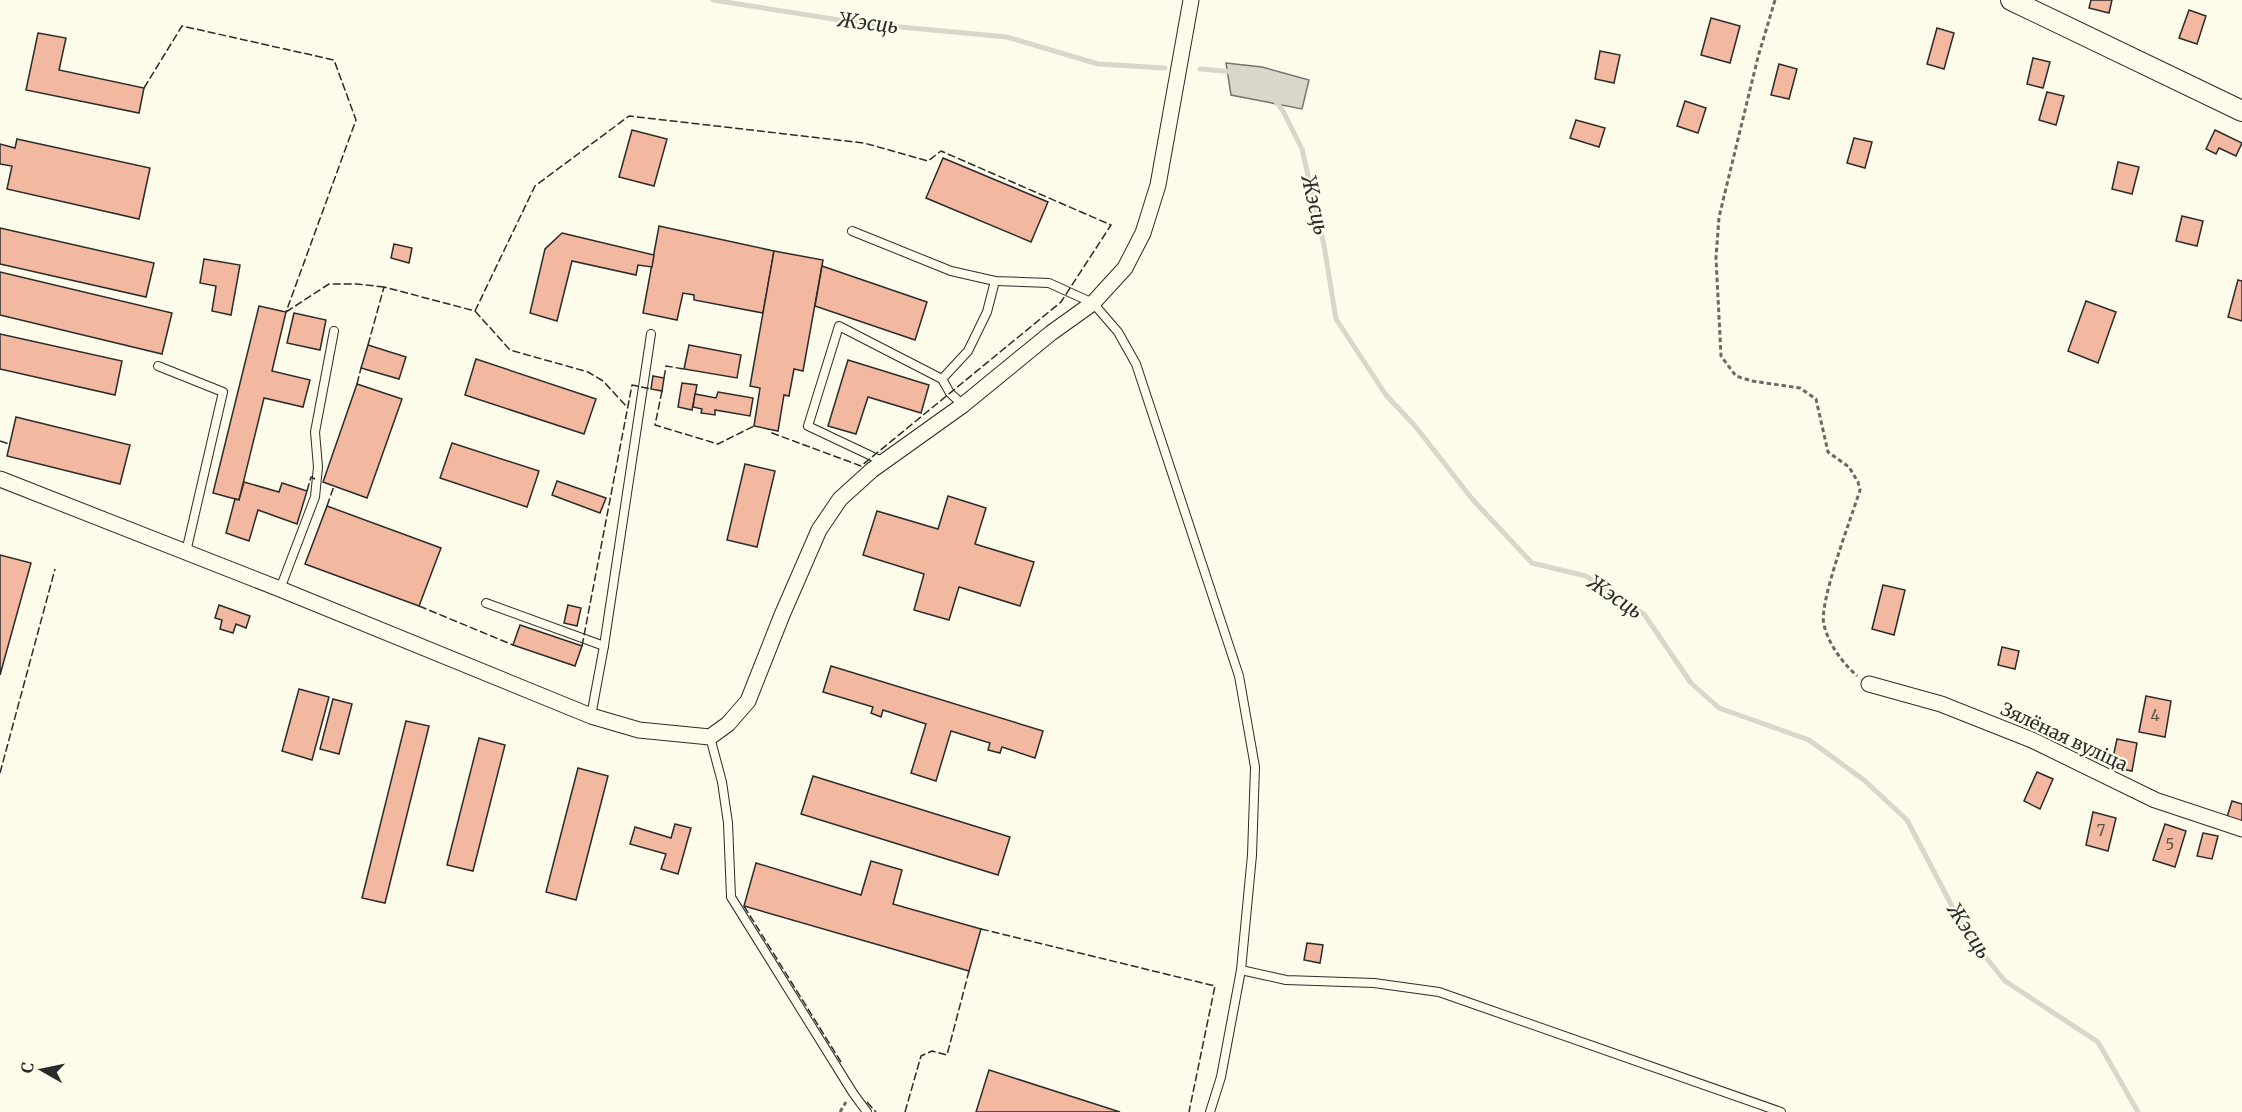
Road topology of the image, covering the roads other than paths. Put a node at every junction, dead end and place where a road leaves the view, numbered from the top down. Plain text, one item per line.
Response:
1 (1191, 0) edge
2 (2011, 0) edge
3 (2242, 111) edge
4 (852, 231) dead end
5 (995, 280) junction
6 (1093, 303) junction
7 (334, 331) dead end
8 (651, 334) dead end
9 (158, 366) dead end
10 (942, 379) junction
11 (963, 405) junction
12 (884, 461) junction
13 (0, 479) edge
14 (186, 552) junction
15 (280, 589) junction
16 (486, 603) dead end
17 (604, 646) junction
18 (1869, 684) road end
19 (591, 716) junction
20 (710, 737) junction
21 (2242, 829) edge
22 (1241, 970) junction
23 (867, 1112) edge
24 (1210, 1112) edge
25 (1781, 1112) edge

1 - 6 street
2 - 3 street
4 - 5 lane
5 - 6 lane
5 - 10 lane
6 - 11 street
6 - 22 lane
7 - 15 lane
8 - 17 lane
9 - 14 lane
10 - 11 lane
10 - 12 lane
11 - 12 street
12 - 20 street
13 - 14 street
14 - 15 street
15 - 19 street
16 - 17 lane
17 - 19 lane
18 - 21 street, Зялёная вуліца
19 - 20 street
20 - 23 lane
22 - 24 lane
22 - 25 lane

